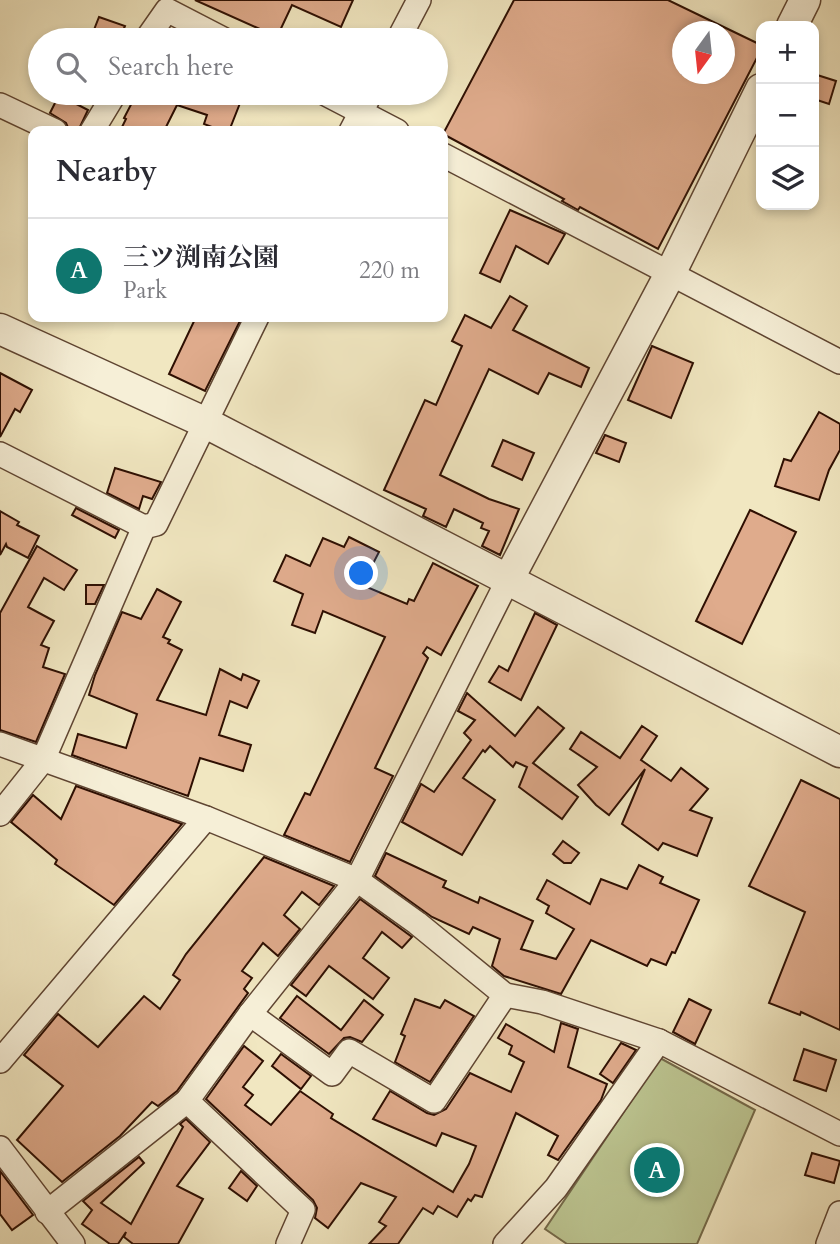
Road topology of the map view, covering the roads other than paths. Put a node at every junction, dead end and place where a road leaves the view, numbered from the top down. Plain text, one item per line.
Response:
1 (419, 0) edge
2 (805, 0) edge
3 (794, 21) edge
4 (154, 28) edge
5 (202, 28) edge
6 (404, 28) edge
7 (756, 99) edge
8 (0, 105) edge
9 (108, 105) edge
10 (360, 112) edge
11 (44, 126) edge
12 (95, 126) edge
13 (387, 126) edge
14 (448, 158) edge
15 (670, 274) junction
16 (254, 322) edge
17 (0, 329) edge
18 (840, 362) edge
19 (204, 422) junction
20 (0, 453) edge
21 (144, 527) junction
22 (508, 580) junction
23 (0, 744) edge
24 (840, 752) edge
25 (43, 760) junction
26 (0, 814) edge
27 (205, 818) junction
28 (357, 880) junction
29 (505, 995) junction
30 (250, 1014) junction
31 (659, 1041) junction
32 (0, 1061) edge
33 (187, 1101) junction
34 (840, 1134) edge
35 (0, 1148) edge
36 (47, 1212) junction
37 (840, 1213) edge
38 (73, 1244) edge
39 (288, 1244) edge
40 (505, 1244) edge
41 (828, 1244) edge

1 - 6 street
2 - 3 street
4 - 5 street
7 - 15 street
8 - 11 street
9 - 12 street
10 - 13 street
14 - 15 street
15 - 18 street
15 - 22 street
16 - 19 street
17 - 19 street
19 - 21 street
19 - 22 street
20 - 21 street
21 - 25 street
22 - 24 street
22 - 28 street
23 - 25 street
25 - 26 street
25 - 27 street
27 - 28 street
27 - 32 street
28 - 29 street
28 - 30 street
29 - 30 street
29 - 31 street
30 - 33 street
31 - 34 street
31 - 40 street
33 - 36 street
33 - 39 street
35 - 36 street
36 - 38 street
37 - 41 street

